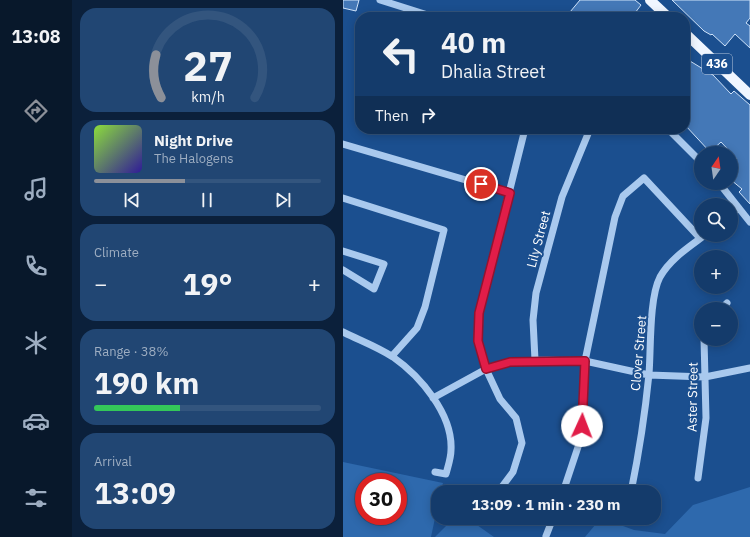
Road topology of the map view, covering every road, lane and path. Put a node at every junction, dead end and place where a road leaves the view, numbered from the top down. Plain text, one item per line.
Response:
1 (380, 0) edge
2 (650, 0) edge
3 (418, 12) edge
4 (660, 12) edge
5 (690, 38) edge
6 (750, 95) edge
7 (524, 134) edge
8 (588, 134) edge
9 (673, 134) edge
10 (343, 144) edge
11 (694, 155) edge
12 (725, 190) edge
13 (510, 193) junction
14 (343, 198) edge
15 (739, 208) joint
16 (750, 222) edge
17 (694, 229) edge
18 (696, 242) edge
19 (343, 251) edge
20 (343, 270) edge
21 (343, 332) edge
22 (704, 346) edge
23 (392, 356) junction
24 (535, 360) junction
25 (585, 361) junction
26 (750, 368) edge
27 (486, 369) junction
28 (649, 374) junction
29 (705, 378) junction
30 (433, 398) junction
31 (435, 472) dead end
32 (698, 478) dead end
33 (503, 485) edge
34 (565, 485) edge
35 (632, 485) edge
36 (550, 525) edge
37 (546, 536) edge

1 - 3 street
2 - 4 main road
5 - 6 main road, 436
7 - 13 street
8 - 24 street, Lily Street
9 - 11 street
10 - 13 street
12 - 15 street
13 - 27 street
14 - 23 street
15 - 16 street
17 - 25 street
18 - 28 street, Clover Street
19 - 20 street
21 - 23 street
22 - 29 street, Aster Street
23 - 30 street
24 - 25 street
24 - 27 street
25 - 28 street
25 - 34 street
26 - 29 street
27 - 30 street
27 - 33 street
28 - 29 street
28 - 35 street, Clover Street
29 - 32 street, Aster Street
30 - 31 street
36 - 37 street

